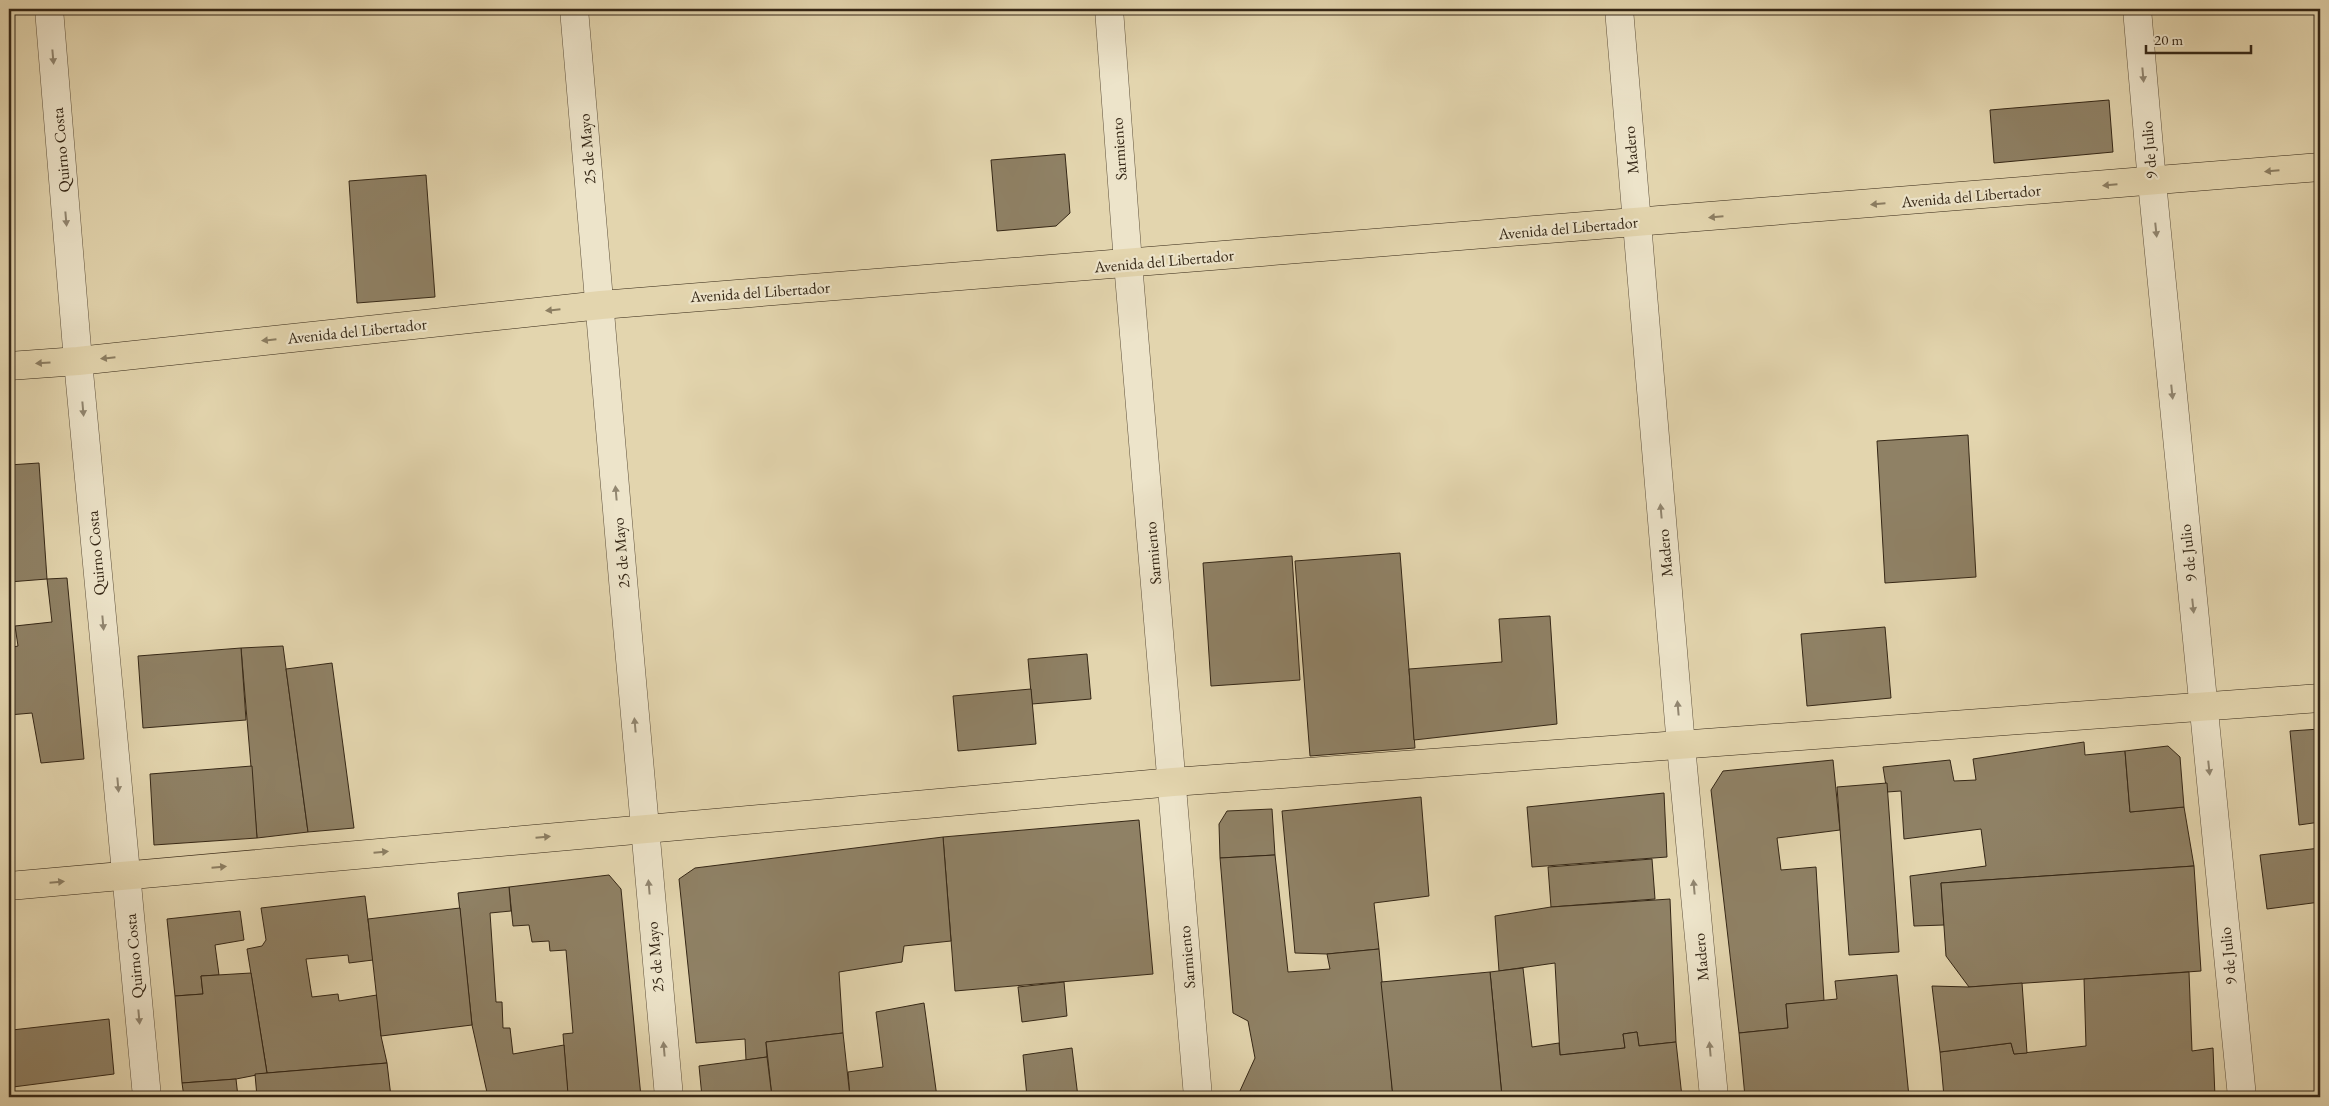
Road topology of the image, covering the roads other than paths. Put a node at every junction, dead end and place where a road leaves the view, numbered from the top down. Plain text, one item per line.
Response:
1 (49, 9) edge
2 (574, 9) edge
3 (1109, 9) edge
4 (1619, 9) edge
5 (2137, 9) edge
6 (2320, 167) edge
7 (2152, 182) junction
8 (1637, 223) junction
9 (1128, 264) junction
10 (601, 305) junction
11 (78, 361) junction
12 (9, 366) edge
13 (2320, 698) edge
14 (2203, 707) junction
15 (1681, 746) junction
16 (1173, 782) junction
17 (643, 828) junction
18 (127, 875) junction
19 (9, 886) edge
20 (147, 1097) edge
21 (669, 1097) edge
22 (1198, 1097) edge
23 (1714, 1097) edge
24 (2242, 1097) edge

1 -> 11 street, Quirno Costa
2 - 10 street, 25 de Mayo
3 - 9 street, Sarmiento
4 - 8 street, Madero
5 -> 7 street, 9 de Julio
6 -> 7 main road, Avenida del Libertador
7 -> 8 main road, Avenida del Libertador
7 -> 14 street, 9 de Julio
8 - 9 main road, Avenida del Libertador
15 -> 8 street, Madero
9 - 10 main road, Avenida del Libertador
9 - 16 street, Sarmiento
10 -> 11 main road, Avenida del Libertador
17 -> 10 street, 25 de Mayo
11 -> 12 main road, Avenida del Libertador
11 -> 18 street, Quirno Costa
13 - 14 main road
14 - 15 main road
14 -> 24 street, 9 de Julio
15 - 16 main road
23 -> 15 street, Madero
16 - 17 main road
16 - 22 street, Sarmiento
18 -> 17 main road
21 -> 17 street, 25 de Mayo
19 -> 18 main road
18 -> 20 street, Quirno Costa

